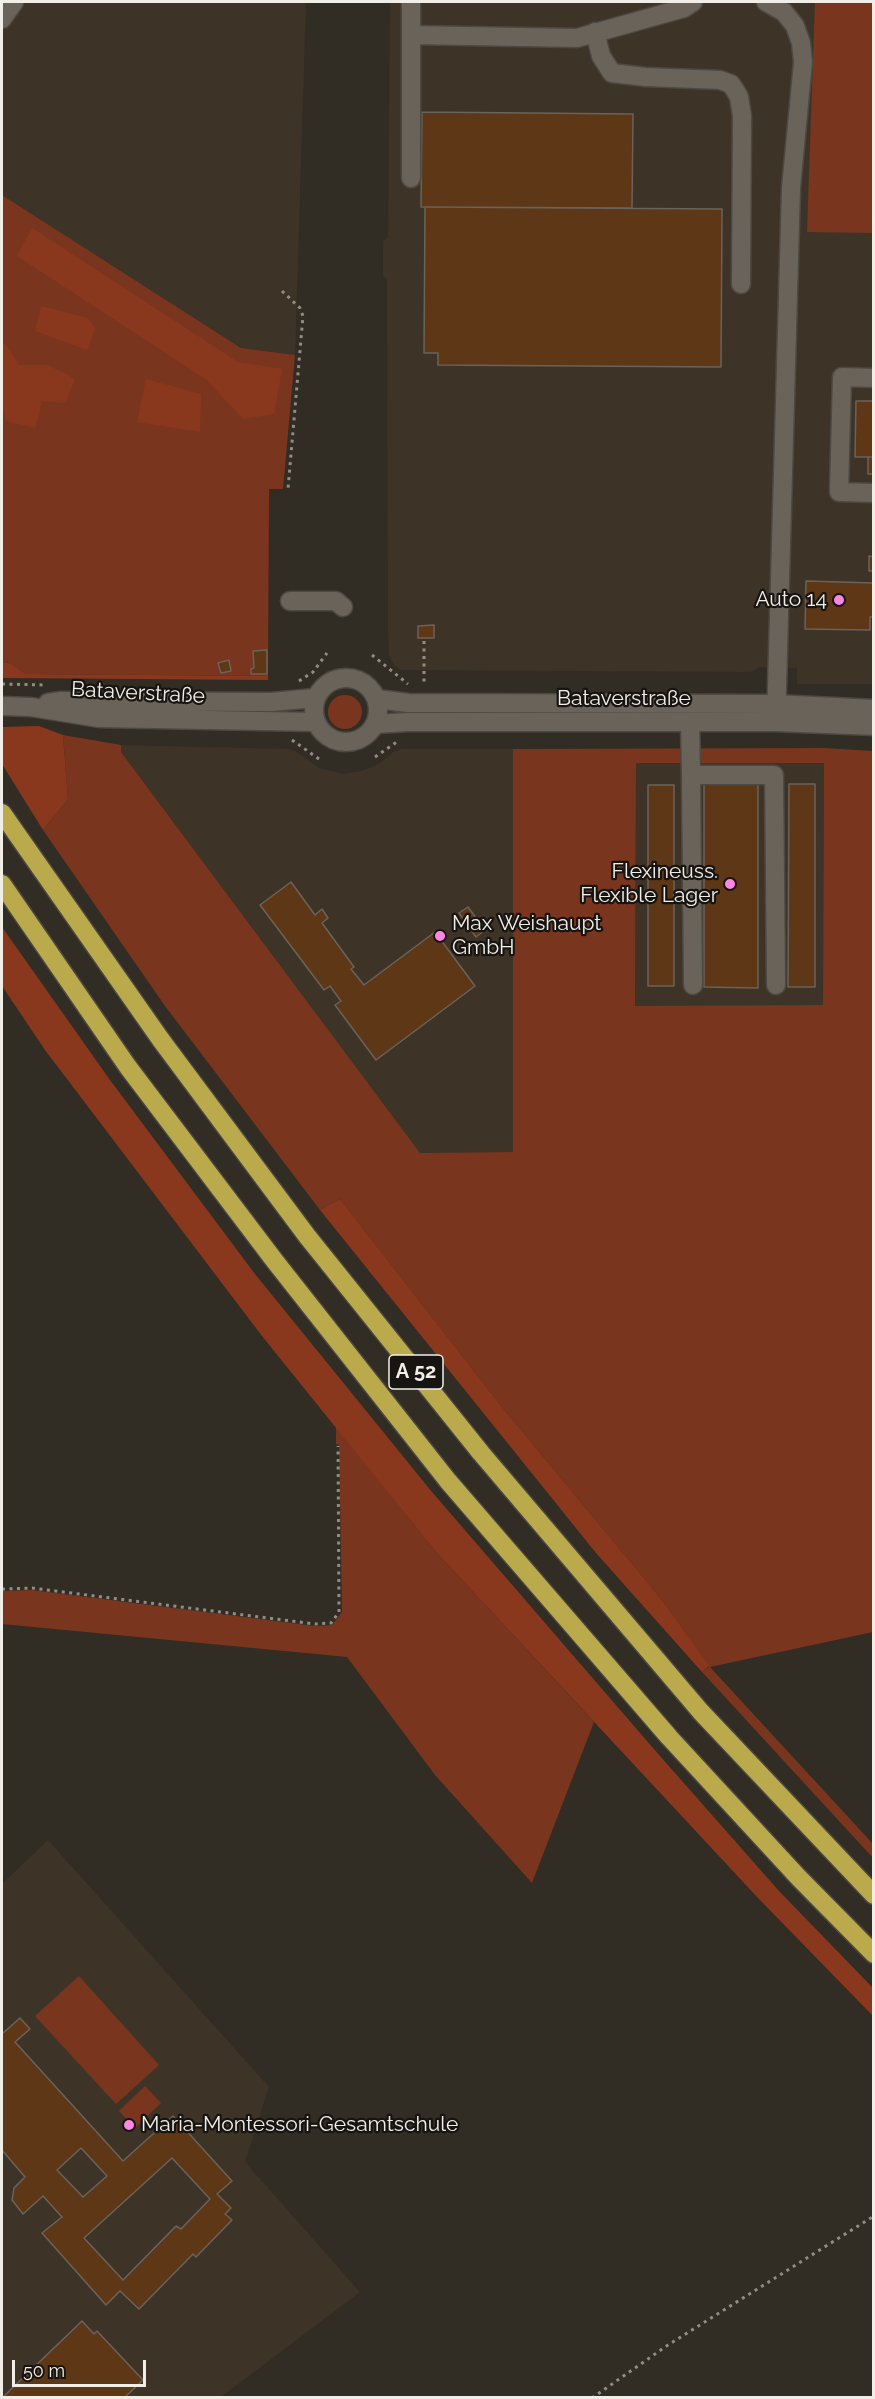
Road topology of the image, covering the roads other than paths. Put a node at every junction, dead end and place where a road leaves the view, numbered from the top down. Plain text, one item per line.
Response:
1 (14, 2) edge
2 (411, 2) edge
3 (693, 2) edge
4 (766, 2) edge
5 (2, 20) edge
6 (595, 32) junction
7 (411, 35) junction
8 (411, 178) dead end
9 (741, 284) dead end
10 (873, 378) edge
11 (873, 493) edge
12 (290, 601) dead end
13 (343, 607) dead end
14 (315, 698) junction
15 (377, 699) junction
16 (2, 706) edge
17 (32, 706) junction
18 (873, 709) edge
19 (776, 713) junction
20 (315, 722) junction
21 (690, 722) junction
22 (375, 724) junction
23 (873, 726) edge
24 (691, 775) junction
25 (2, 813) edge
26 (2, 884) edge
27 (776, 985) dead end
28 (693, 986) dead end
29 (873, 1895) edge
30 (873, 1954) edge

1 - 5 street
2 - 7 street
3 - 6 street
4 - 19 street
6 - 7 street
6 - 9 street
7 - 8 street
10 - 11 street
12 - 13 street
14 - 15 street
14 - 17 street, Bataverstraße
14 - 20 street
15 - 19 street, Bataverstraße
15 - 22 street
16 - 17 street, Bataverstraße
17 - 20 street, Bataverstraße
18 - 19 street, Bataverstraße
19 - 21 street, Bataverstraße
19 - 23 street, Bataverstraße
20 - 22 street
21 - 22 street, Bataverstraße
21 - 24 street
24 - 27 street
24 - 28 street
25 - 29 highway, A 52
26 - 30 highway, A 52

